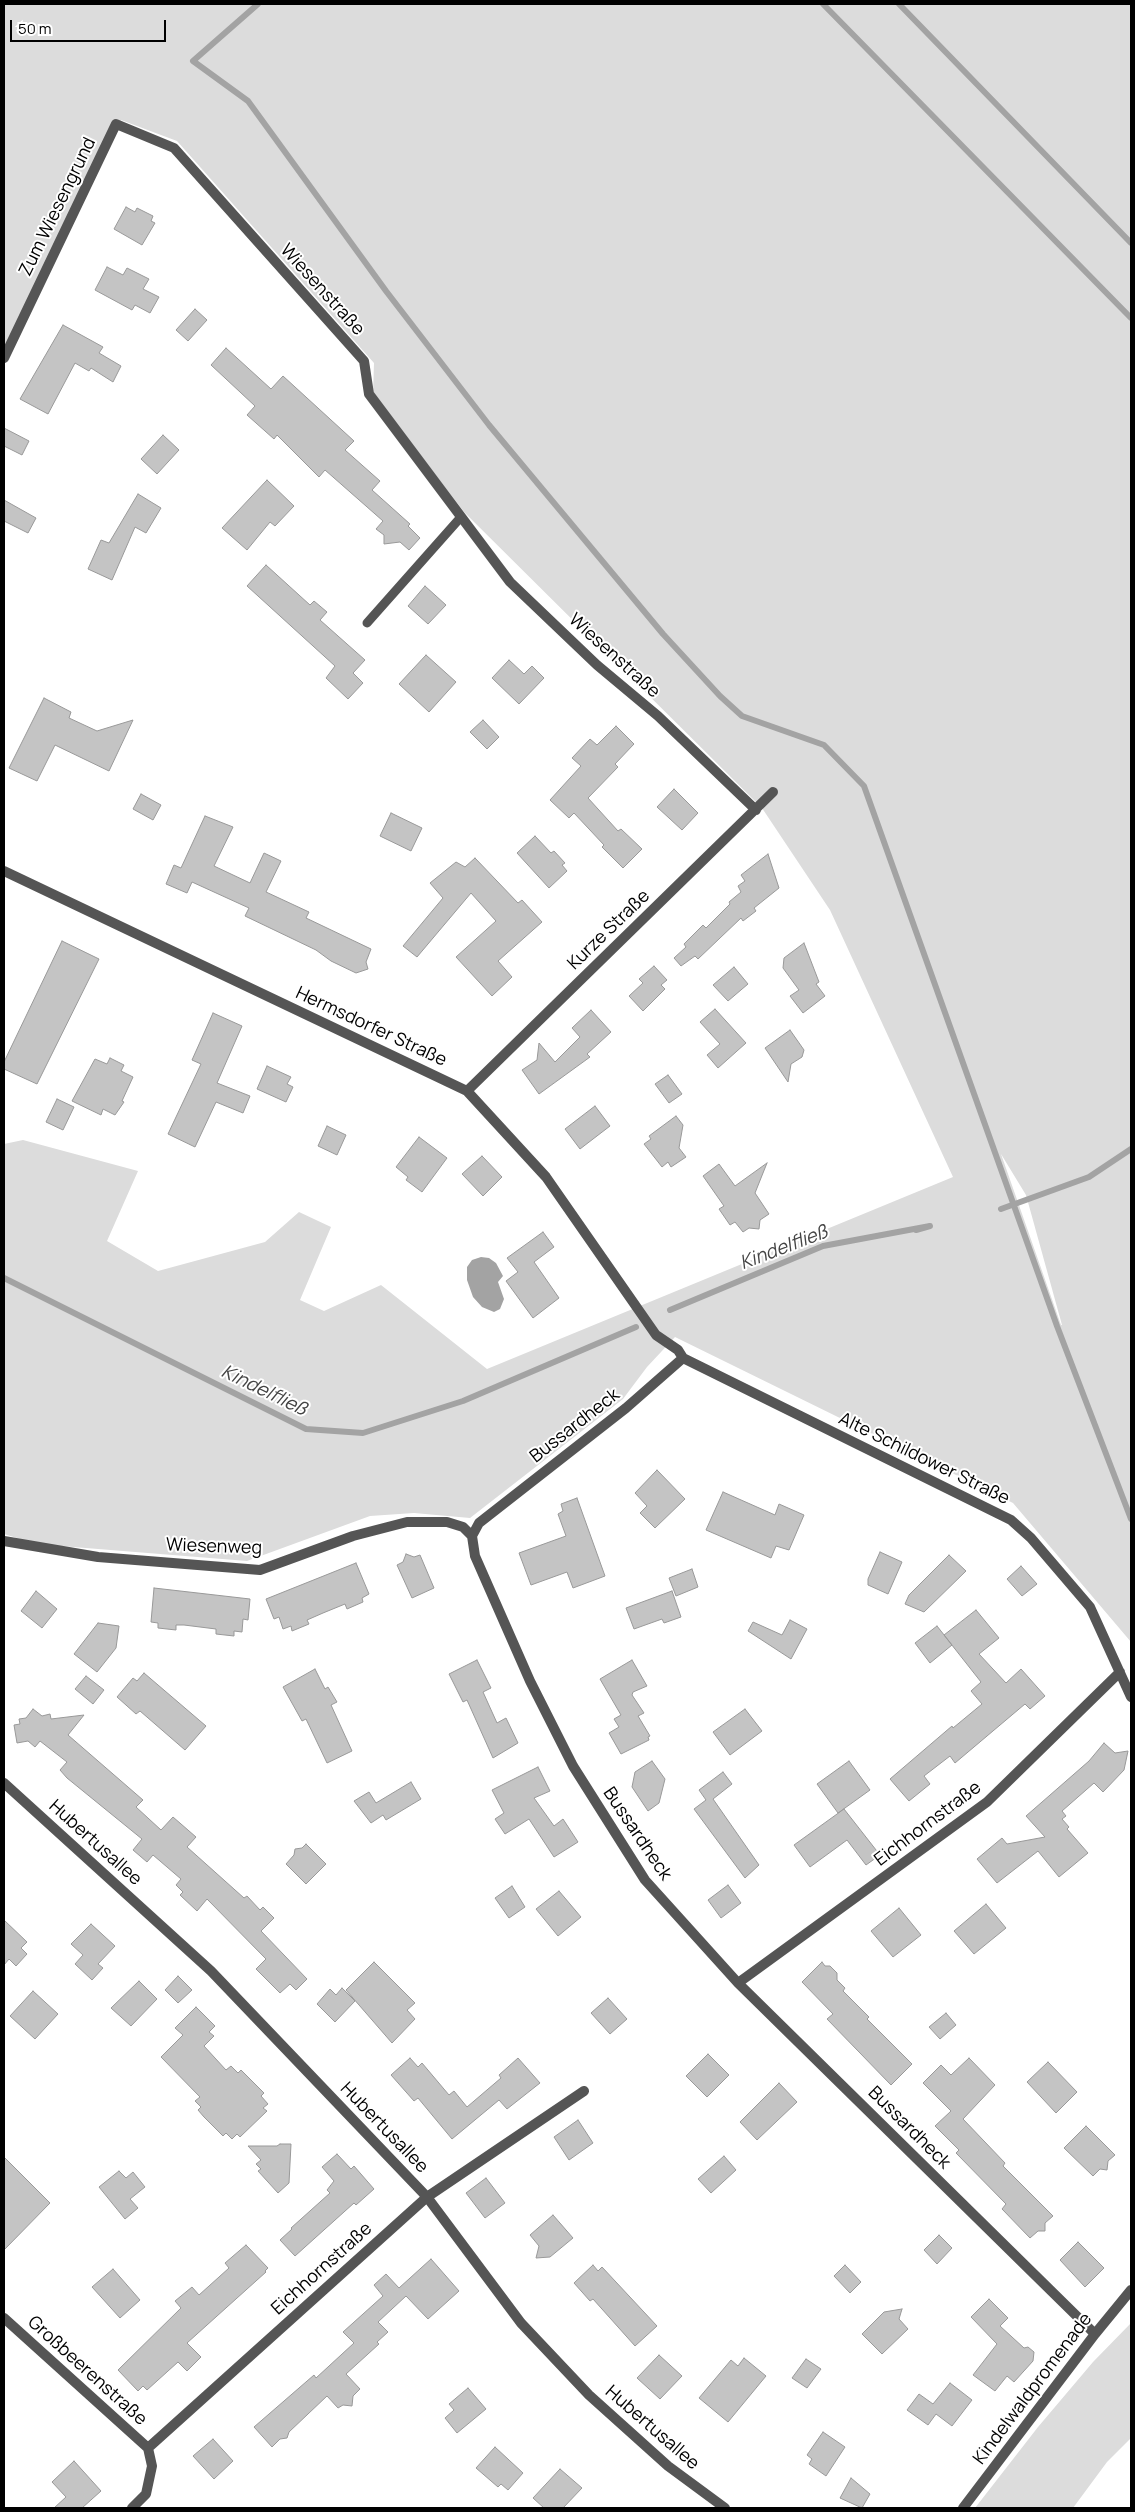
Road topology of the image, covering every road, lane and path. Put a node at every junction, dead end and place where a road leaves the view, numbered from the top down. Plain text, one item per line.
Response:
1 (116, 124) joint
2 (4, 358) edge
3 (461, 517) junction
4 (367, 623) dead end
5 (774, 792) dead end
6 (756, 810) junction
7 (4, 871) edge
8 (467, 1091) junction
9 (642, 1314) joint
10 (683, 1358) junction
11 (472, 1536) junction
12 (4, 1541) edge
13 (1120, 1672) junction
14 (1131, 1697) edge
15 (4, 1782) edge
16 (738, 1983) junction
17 (584, 2091) dead end
18 (427, 2196) junction
19 (1131, 2290) edge
20 (4, 2318) edge
21 (1095, 2334) junction
22 (148, 2448) junction
23 (132, 2508) edge
24 (725, 2508) edge
25 (962, 2508) edge

1 - 2 street, Zum Wiesengrund
1 - 3 street, Wiesenstraße
3 - 4 lane
3 - 6 street, Wiesenstraße
5 - 6 street, Kurze Straße
6 - 8 street, Kurze Straße
7 - 8 street, Hermsdorfer Straße
8 - 9 street, Hermsdorfer Straße
9 - 10 street, Alte Schildower Straße
10 - 11 street, Bussardheck
10 - 13 street, Alte Schildower Straße
11 - 12 street, Wiesenweg
11 - 16 street, Bussardheck
13 - 14 street, Alte Schildower Straße
13 - 16 street, Eichhornstraße
15 - 18 street, Hubertusallee
16 - 21 street, Bussardheck
17 - 18 street, Eichhornstraße
18 - 22 street, Eichhornstraße
18 - 24 street, Hubertusallee
19 - 21 street, Kindelwaldpromenade
20 - 22 street, Großbeerenstraße
21 - 25 street, Kindelwaldpromenade
22 - 23 street

